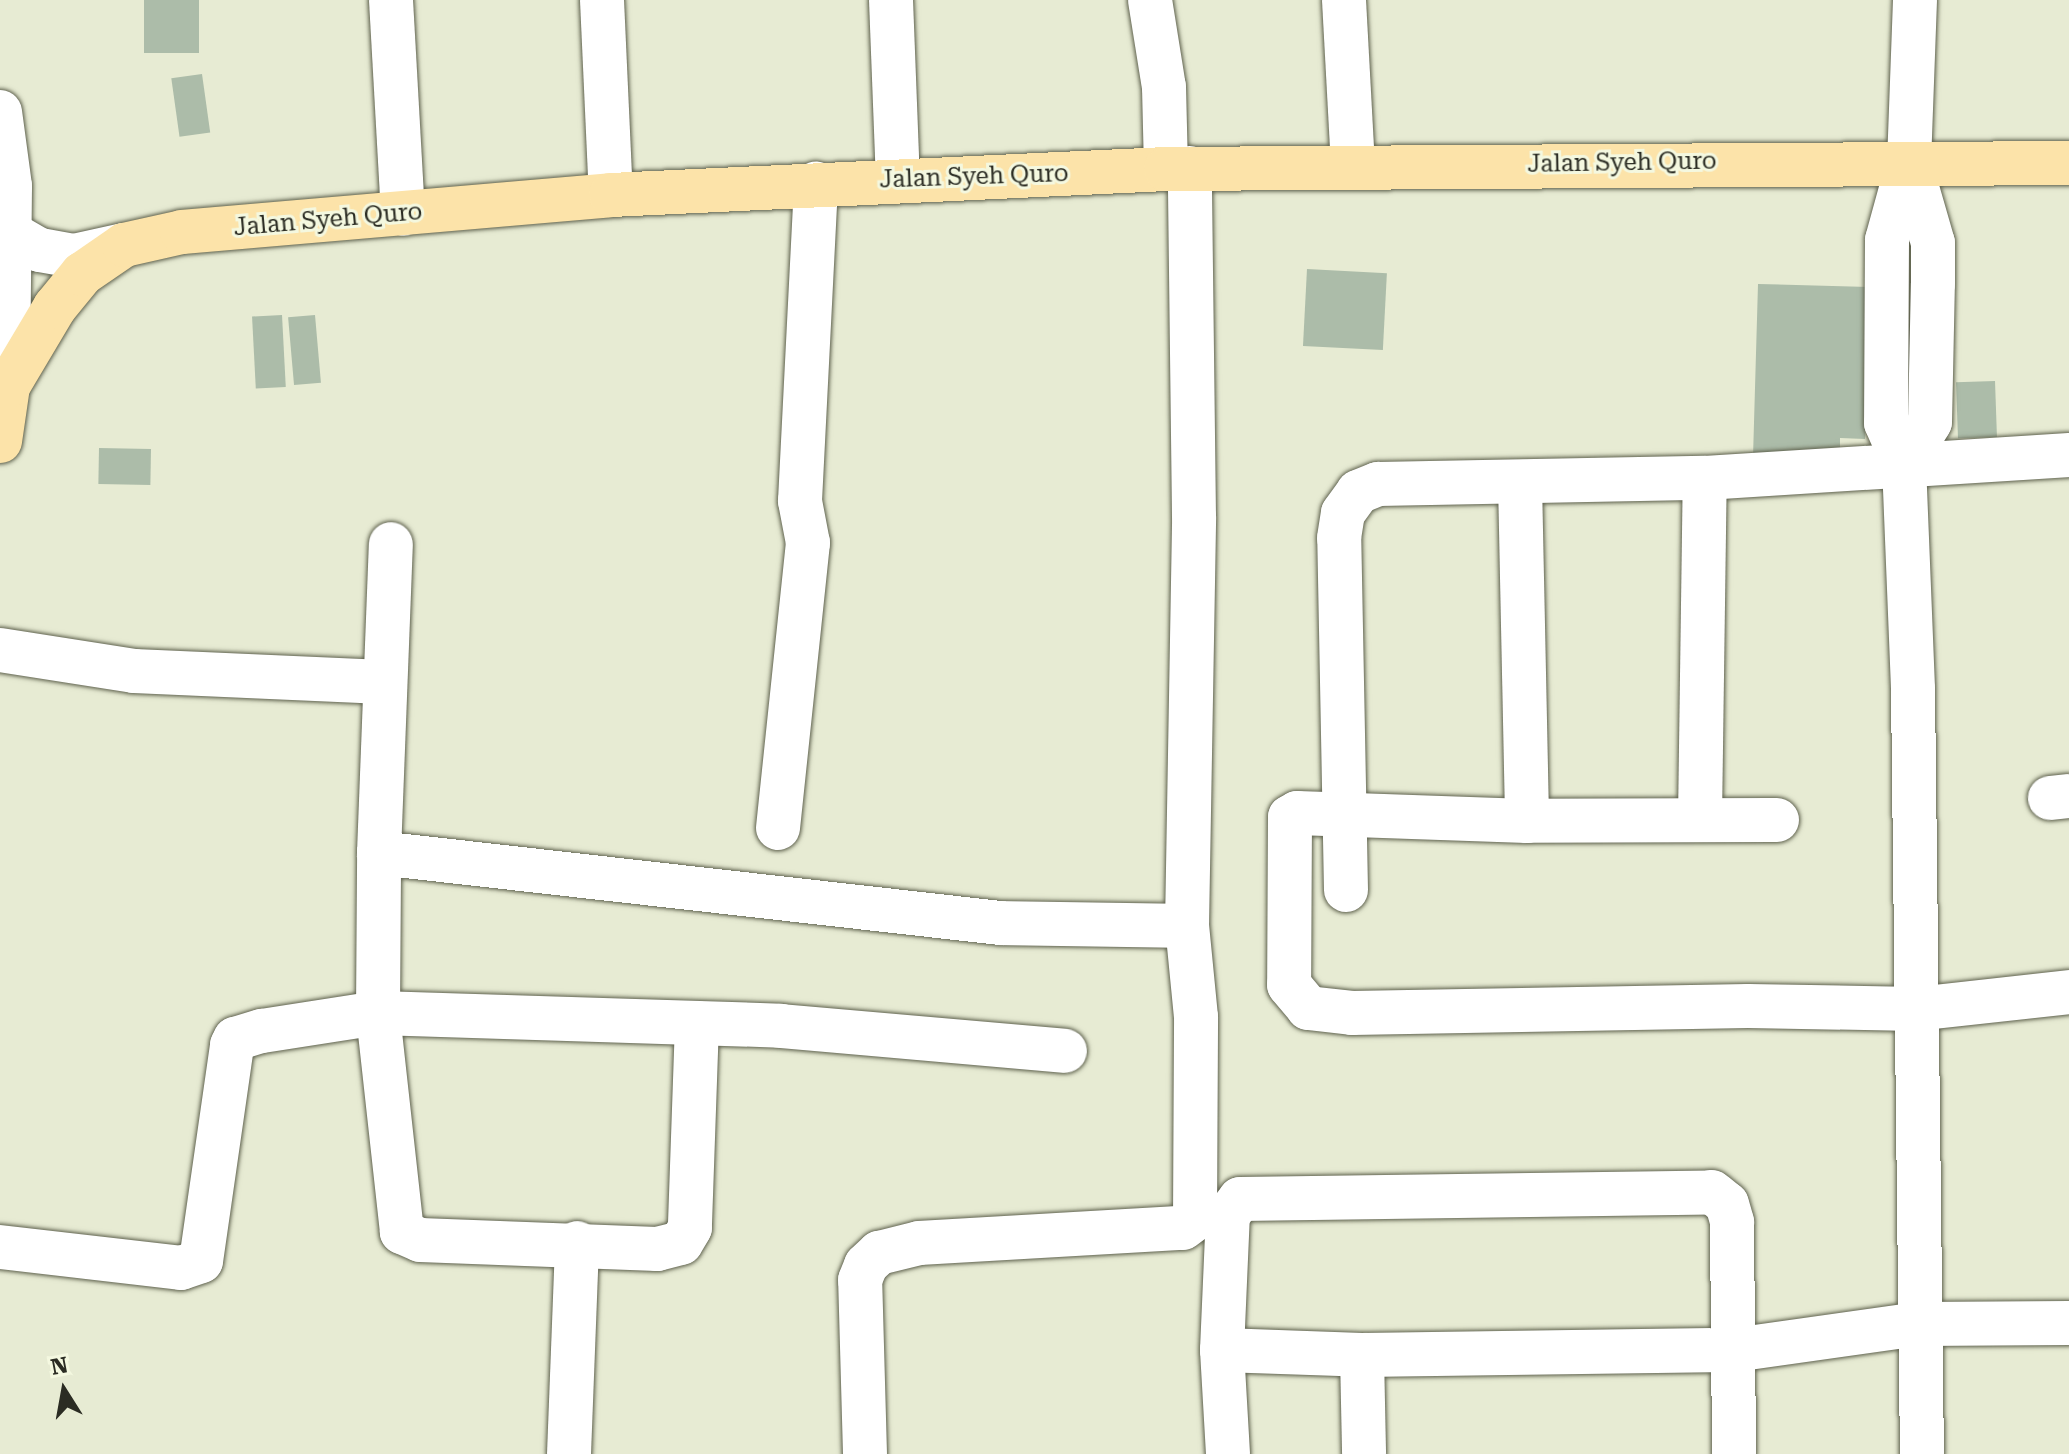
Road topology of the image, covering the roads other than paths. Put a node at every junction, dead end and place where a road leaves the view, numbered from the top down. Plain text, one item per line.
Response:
1 (391, 0) edge
2 (602, 0) edge
3 (891, 0) edge
4 (1150, 0) edge
5 (1344, 0) edge
6 (1915, 0) edge
7 (0, 112) edge
8 (1909, 160) junction
9 (2069, 163) edge
10 (1353, 167) junction
11 (1178, 169) junction
12 (898, 181) junction
13 (816, 183) junction
14 (5, 186) edge
15 (611, 195) junction
16 (403, 214) junction
17 (10, 233) junction
18 (124, 245) junction
19 (8, 386) junction
20 (0, 441) edge
21 (2069, 455) edge
22 (1904, 464) junction
23 (1705, 478) junction
24 (1520, 482) junction
25 (391, 544) dead end
26 (0, 650) edge
27 (384, 682) junction
28 (1345, 816) junction
29 (1700, 819) junction
30 (1777, 820) dead end
31 (1527, 821) junction
32 (778, 828) dead end
33 (379, 853) junction
34 (1346, 890) dead end
35 (1187, 926) junction
36 (2069, 992) edge
37 (1916, 1009) junction
38 (378, 1013) junction
39 (697, 1023) junction
40 (1065, 1051) dead end
41 (577, 1243) junction
42 (0, 1247) edge
43 (2069, 1323) edge
44 (1920, 1324) junction
45 (1222, 1350) junction
46 (1734, 1350) junction
47 (1362, 1355) junction
48 (569, 1454) edge
49 (865, 1454) edge
50 (1228, 1454) edge
51 (1364, 1454) edge
52 (1734, 1454) edge
53 (1922, 1454) edge

1 - 16 street
2 - 15 street
3 - 12 street
4 - 11 street
5 - 10 street
6 - 8 street
7 - 14 street
8 - 9 main road, Jalan Syeh Quro
8 - 10 main road, Jalan Syeh Quro
8 - 22 street
10 - 11 main road, Jalan Syeh Quro
11 - 12 main road, Jalan Syeh Quro
11 - 35 street
12 - 13 main road, Jalan Syeh Quro
13 - 15 main road, Jalan Syeh Quro
13 - 32 street
14 - 17 street
15 - 16 main road, Jalan Syeh Quro
16 - 18 main road, Jalan Syeh Quro
17 - 18 street
17 - 19 street
18 - 19 main road, Jalan Syeh Quro
19 - 20 main road, Jalan Syeh Quro
21 - 22 street
22 - 23 street
22 - 37 street
23 - 24 street
23 - 29 street
24 - 28 street
24 - 31 street
25 - 27 street
26 - 27 street
27 - 33 street
28 - 31 street
28 - 34 street
28 - 37 street
29 - 30 street
29 - 31 street
33 - 35 street
33 - 38 street
35 - 49 street
36 - 37 street
37 - 44 street
38 - 39 street
38 - 41 street
38 - 42 street
39 - 40 street
39 - 41 street
41 - 48 street
43 - 44 street
44 - 46 street
44 - 53 street
45 - 46 street
45 - 47 street
45 - 50 street
46 - 47 street
46 - 52 street
47 - 51 street

